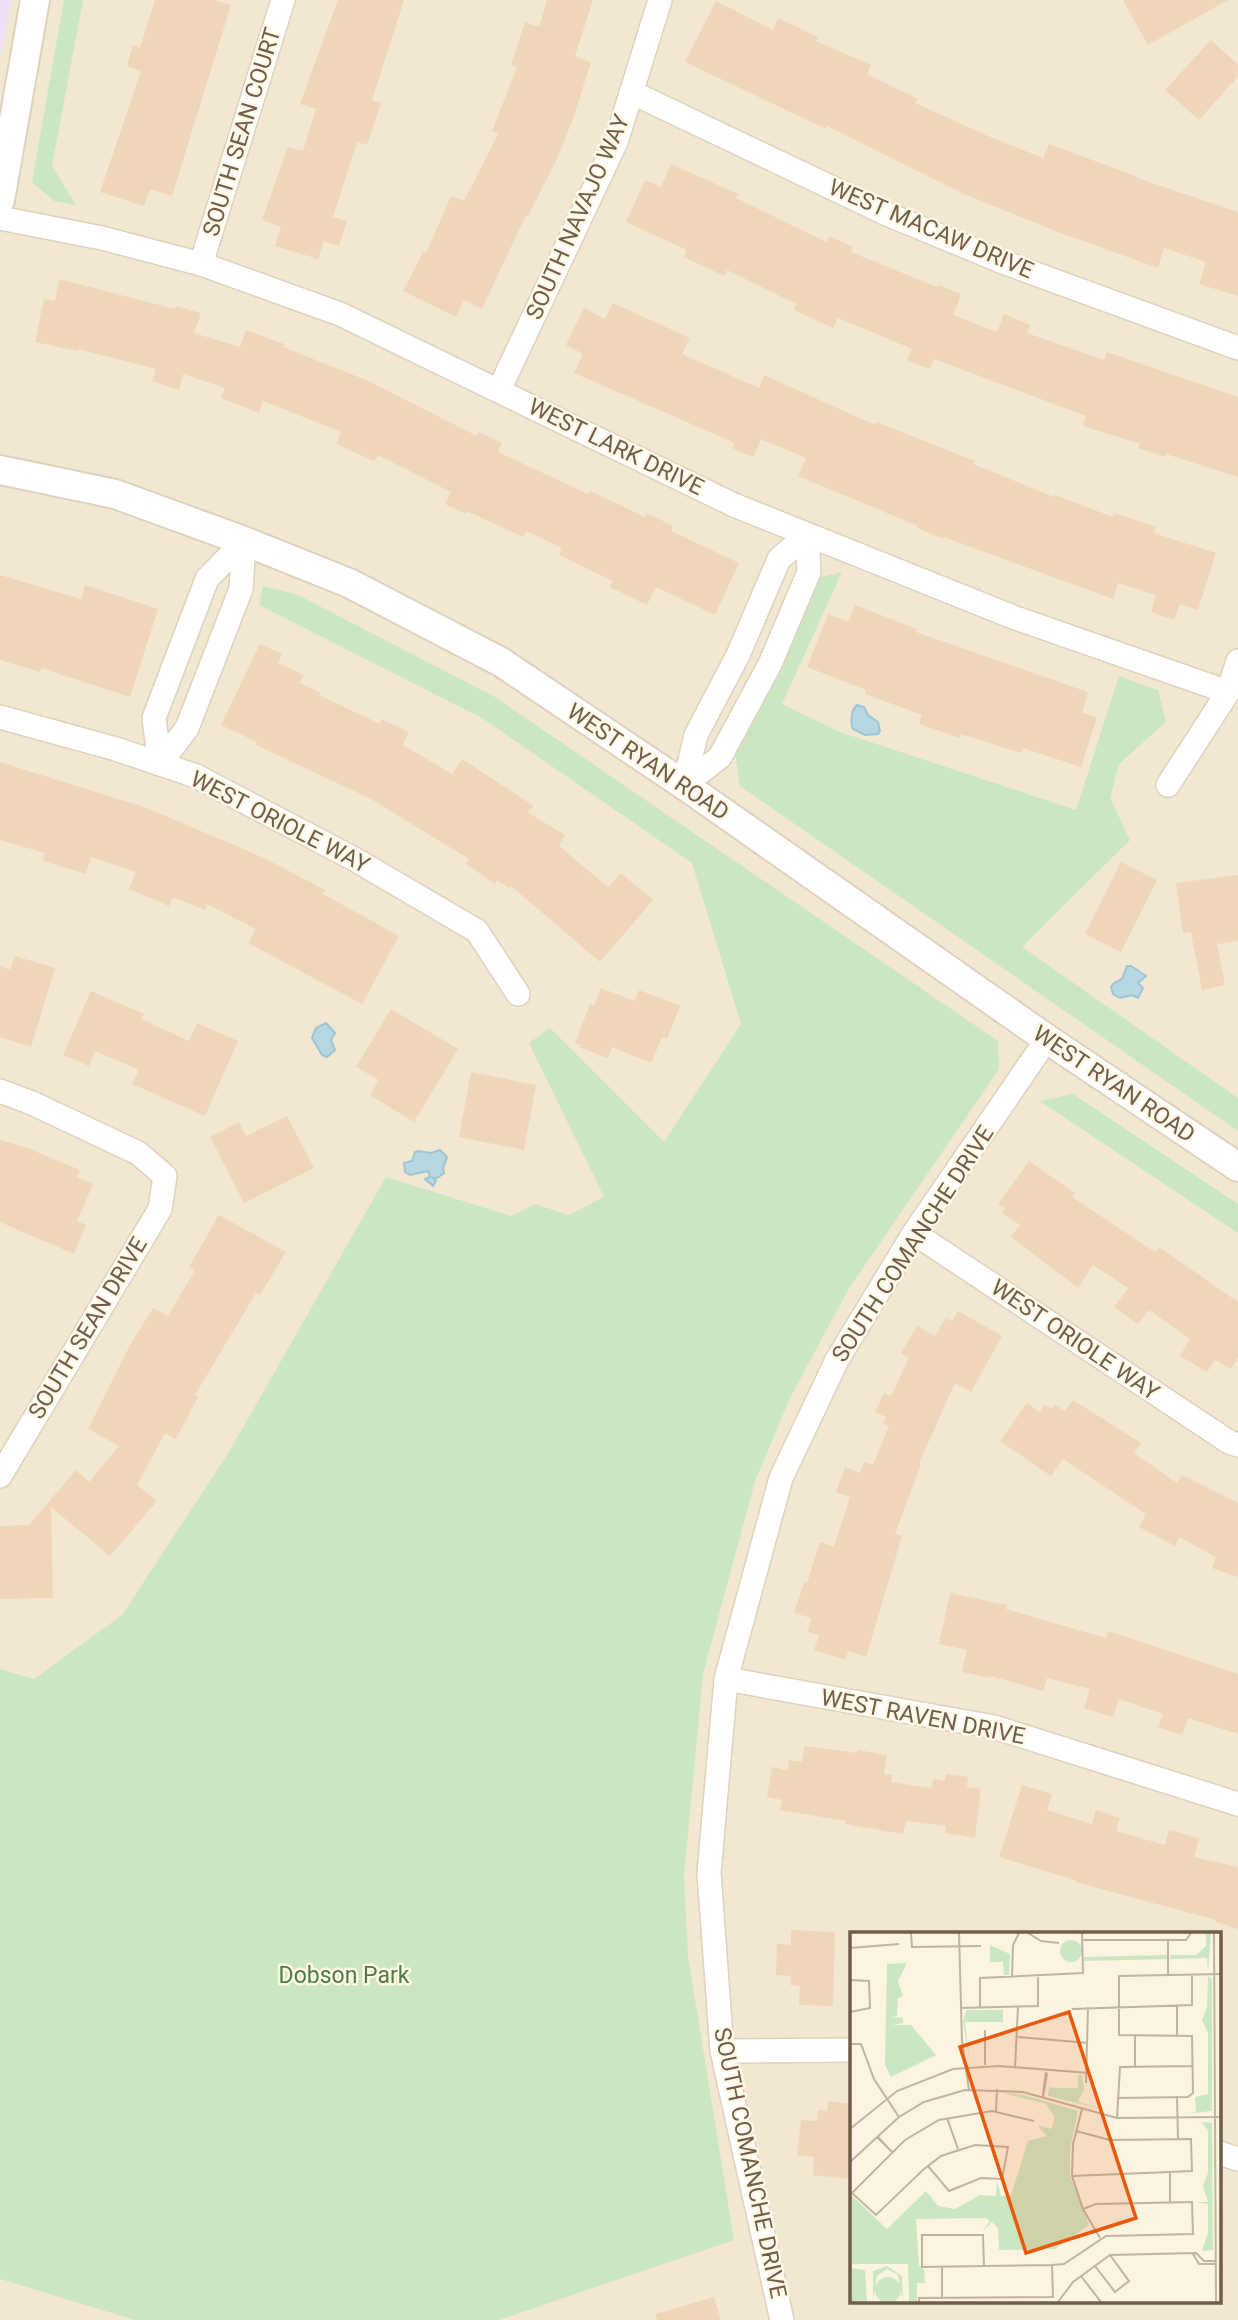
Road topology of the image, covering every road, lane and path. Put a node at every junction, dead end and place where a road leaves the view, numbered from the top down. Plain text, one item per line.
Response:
1 (35, 0) edge
2 (283, 0) edge
3 (660, 0) edge
4 (631, 92) junction
5 (0, 200) edge
6 (0, 218) edge
7 (201, 264) junction
8 (1238, 348) edge
9 (499, 390) junction
10 (0, 470) edge
11 (807, 535) junction
12 (244, 541) junction
13 (1238, 661) edge
14 (1228, 692) junction
15 (0, 717) edge
16 (160, 764) junction
17 (684, 785) junction
18 (1168, 785) dead end
19 (518, 994) dead end
20 (1047, 1039) junction
21 (0, 1091) edge
22 (1238, 1167) edge
23 (914, 1233) junction
24 (1238, 1445) edge
25 (0, 1476) edge
26 (726, 1679) junction
27 (1238, 1804) edge
28 (850, 2050) edge
29 (722, 2051) junction
30 (1220, 2153) edge
31 (1238, 2159) edge
32 (782, 2320) edge

1 - 5 street
2 - 7 street, SOUTH SEAN COURT
3 - 4 street, SOUTH NAVAJO WAY
4 - 8 street, WEST MACAW DRIVE
4 - 9 street, SOUTH NAVAJO WAY
6 - 7 street, WEST LARK DRIVE
7 - 9 street, WEST LARK DRIVE
9 - 11 street, WEST LARK DRIVE
10 - 12 street, WEST RYAN ROAD
11 - 14 street, WEST LARK DRIVE
11 - 17 street
11 - 17 street
12 - 16 street
12 - 16 street
12 - 17 street, WEST RYAN ROAD
13 - 14 street
14 - 18 street
15 - 16 street, WEST ORIOLE WAY
16 - 19 street, WEST ORIOLE WAY
17 - 20 street, WEST RYAN ROAD
20 - 22 street, WEST RYAN ROAD
20 - 23 street, SOUTH COMANCHE DRIVE
21 - 25 street, SOUTH SEAN DRIVE
23 - 24 street, WEST ORIOLE WAY
23 - 26 street, SOUTH COMANCHE DRIVE
26 - 27 street, WEST RAVEN DRIVE
26 - 29 street, SOUTH COMANCHE DRIVE
28 - 29 street
29 - 32 street, SOUTH COMANCHE DRIVE
30 - 31 street

